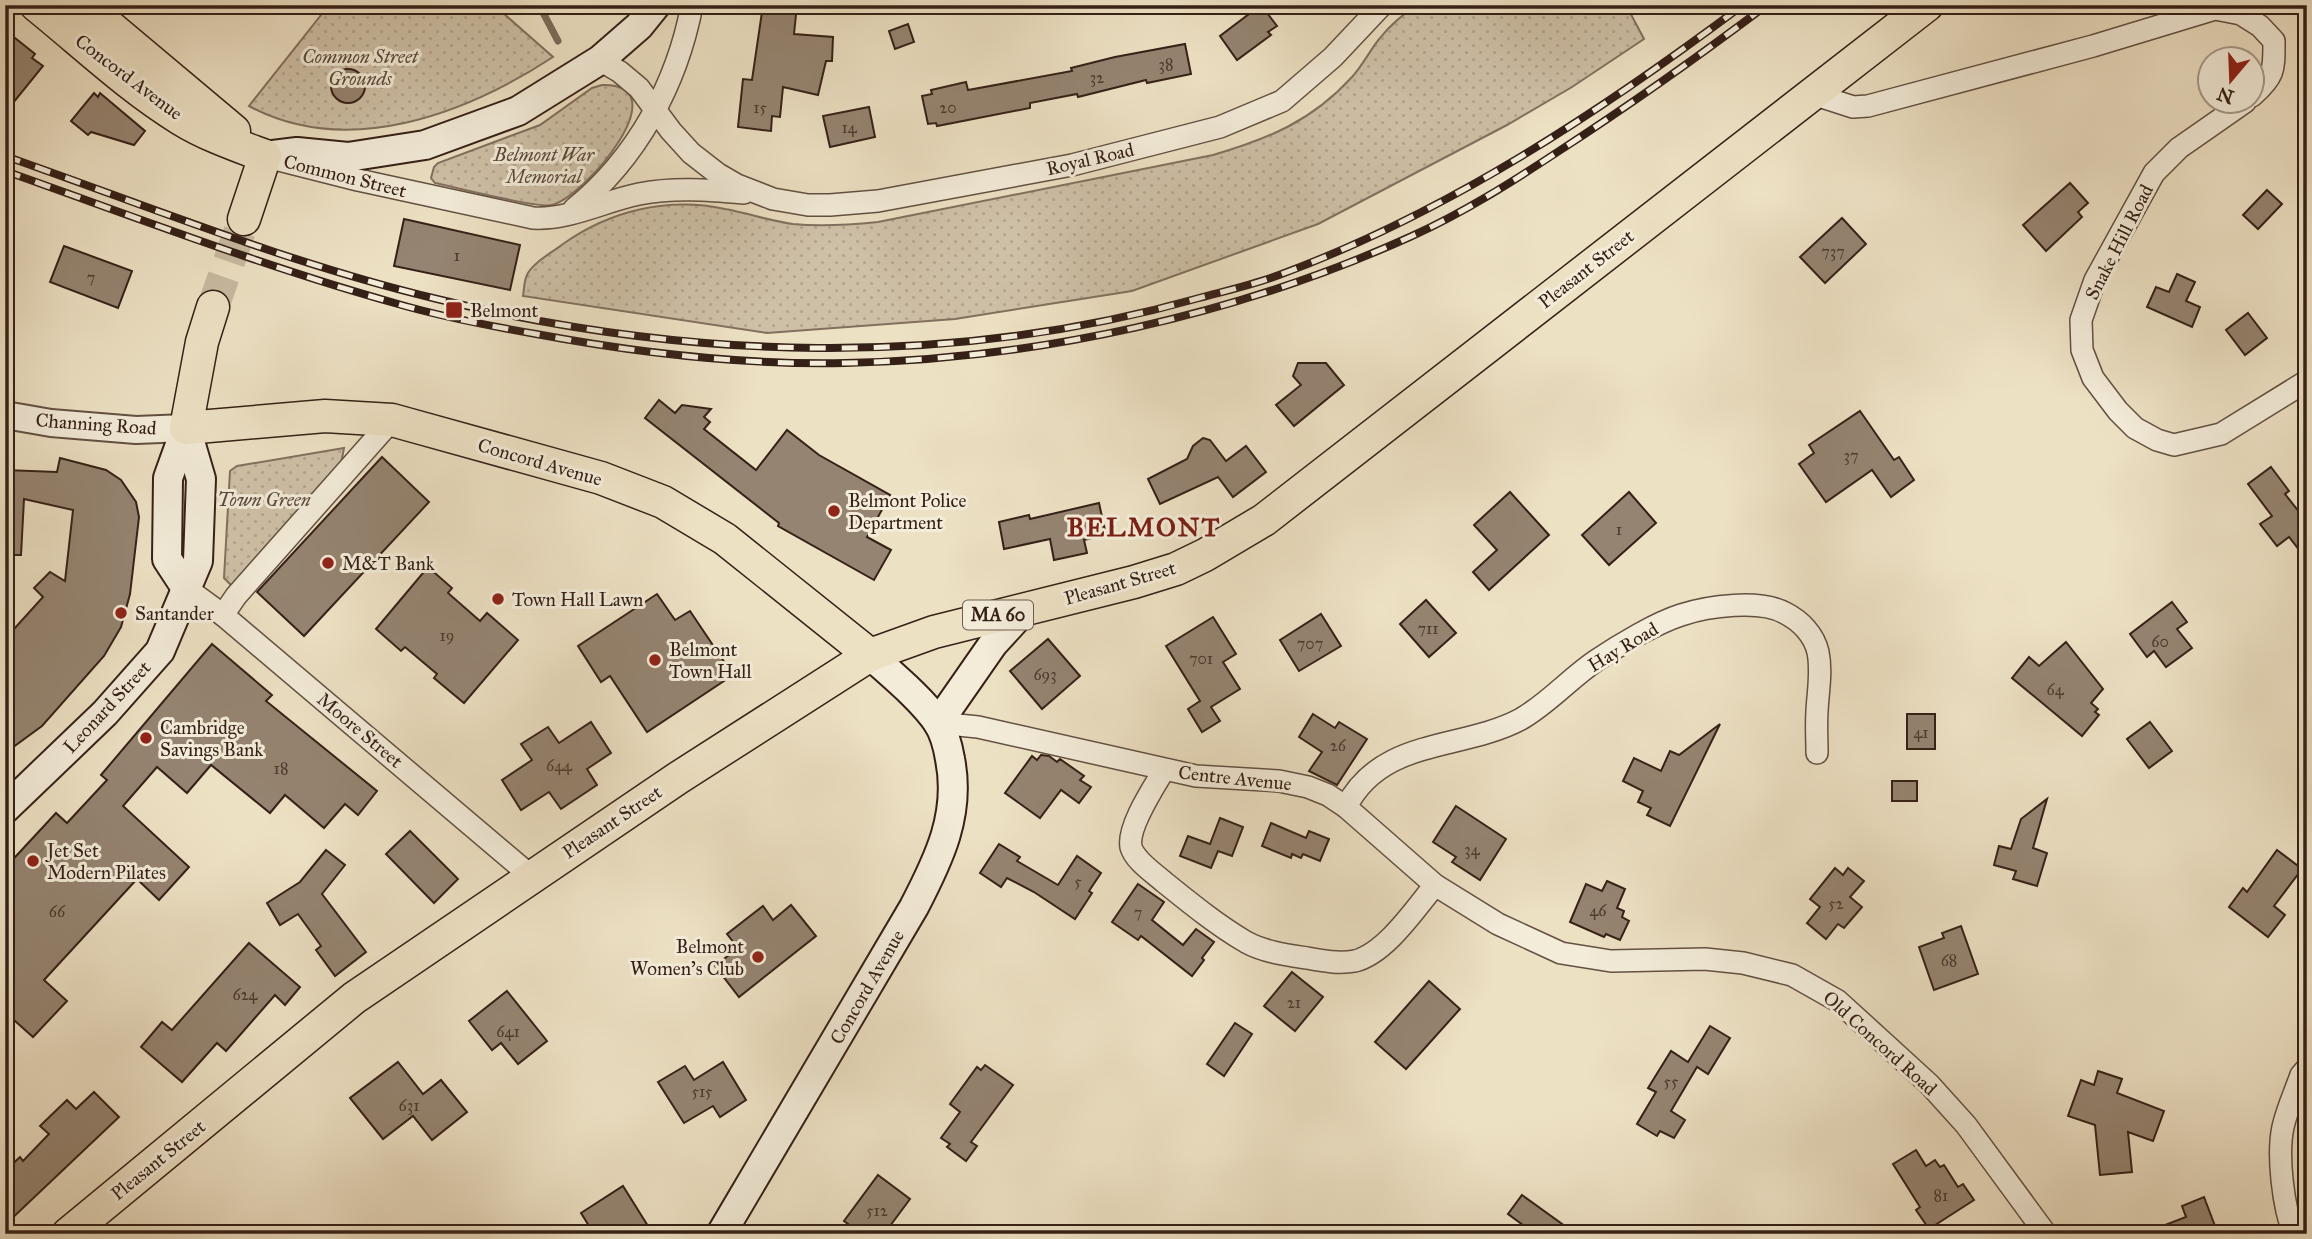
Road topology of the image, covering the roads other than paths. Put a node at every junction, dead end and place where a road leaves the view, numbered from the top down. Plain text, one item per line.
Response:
1 (37, 5) edge
2 (84, 5) edge
3 (656, 5) edge
4 (692, 5) edge
5 (1382, 5) edge
6 (1927, 5) edge
7 (600, 60) junction
8 (2266, 82) edge
9 (1813, 94) junction
10 (656, 110) junction
11 (2225, 116) edge
12 (265, 156) junction
13 (756, 194) junction
14 (566, 215) junction
15 (244, 219) tunnel mouth
16 (213, 307) tunnel mouth
17 (2307, 381) edge
18 (5, 415) edge
19 (392, 420) junction
20 (186, 428) junction
21 (186, 588) junction
22 (1026, 608) junction
23 (223, 615) junction
24 (870, 655) junction
25 (938, 723) junction
26 (1817, 753) dead end
27 (1164, 770) junction
28 (1346, 807) junction
29 (5, 809) edge
30 (531, 876) junction
31 (1435, 885) junction
32 (1611, 961) joint
33 (2307, 1068) edge
34 (68, 1234) edge
35 (721, 1234) edge
36 (2046, 1234) edge
37 (2294, 1234) edge

1 - 12 main road, Concord Avenue
2 - 12 main road, Concord Avenue
3 - 7 main road, Common Street
4 - 10 street
5 - 13 street, Royal Road
6 - 9 main road, Pleasant Street / MA 60
7 - 10 street, Royal Road
7 - 12 main road, Common Street
8 - 9 street
9 - 22 main road, Pleasant Street / MA 60
10 - 13 street, Royal Road
10 - 14 street
11 - 17 street, Snake Hill Road
12 - 14 street, Common Street
12 - 15 main road
13 - 14 street, Royal Road
16 - 20 main road
18 - 20 street, Channing Road
19 - 20 main road, Concord Avenue
19 - 23 street
19 - 24 main road, Concord Avenue
20 - 21 main road
21 - 23 street, Moore Street
21 - 29 main road, Leonard Street
22 - 24 main road, Pleasant Street / MA 60
22 - 25 main road
23 - 30 street, Moore Street
24 - 25 main road, Concord Avenue
24 - 30 main road, Pleasant Street / MA 60
25 - 27 street, Centre Avenue
25 - 35 main road, Concord Avenue
26 - 28 street, Hay Road
27 - 28 street, Centre Avenue
27 - 31 street
28 - 31 street, Centre Avenue
30 - 34 main road, Pleasant Street / MA 60
31 - 32 street, Centre Avenue
32 - 36 street, Old Concord Road
33 - 37 street

